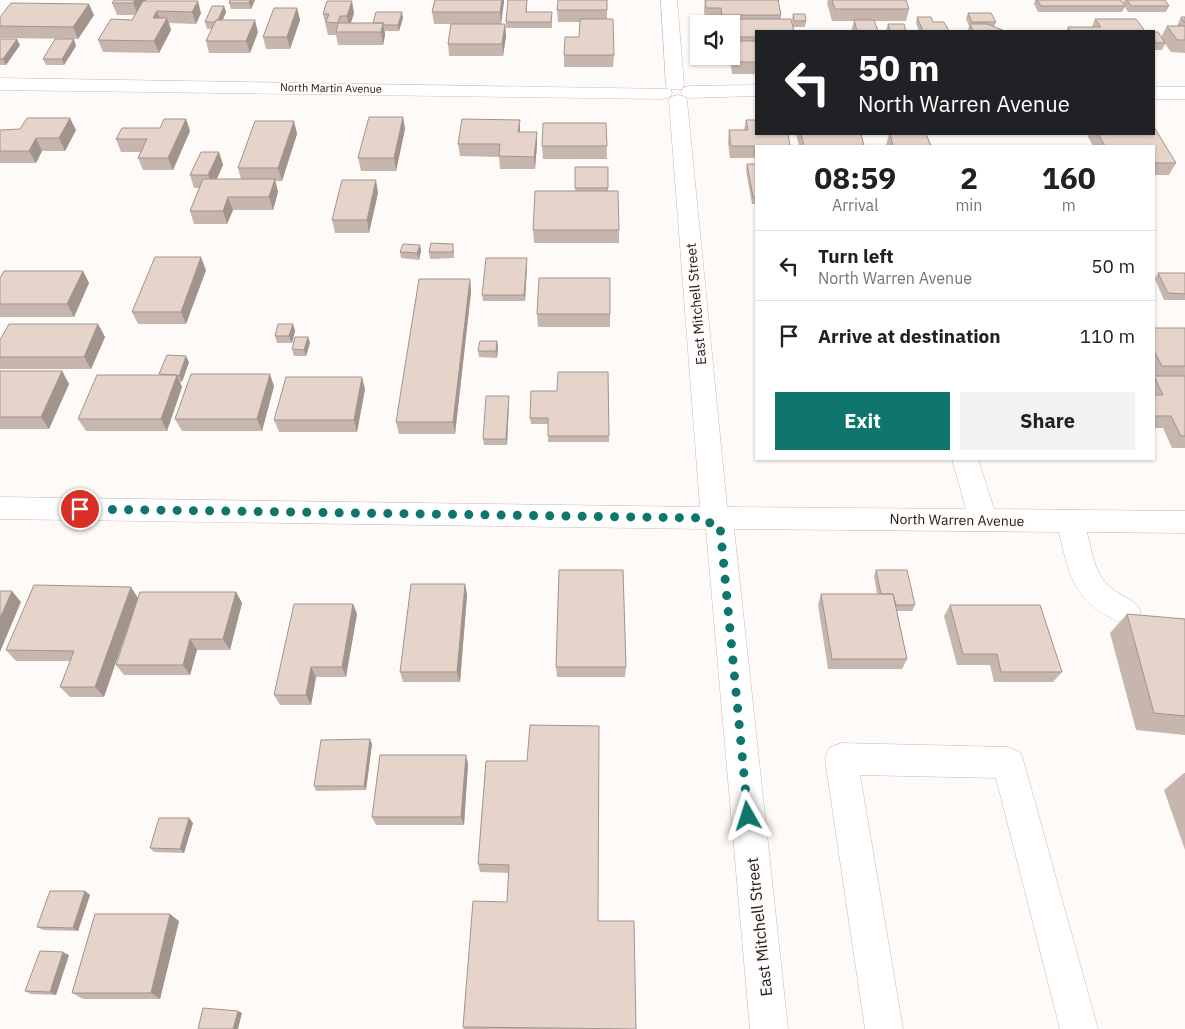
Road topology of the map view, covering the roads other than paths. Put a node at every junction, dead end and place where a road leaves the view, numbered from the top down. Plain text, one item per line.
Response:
1 (669, 0) edge
2 (0, 84) edge
3 (755, 92) edge
4 (676, 93) junction
5 (1155, 93) edge
6 (1185, 93) edge
7 (965, 460) edge
8 (0, 508) edge
9 (717, 517) junction
10 (983, 520) junction
11 (1071, 521) junction
12 (1185, 522) edge
13 (1126, 611) dead end
14 (769, 1029) edge
15 (884, 1029) edge
16 (1079, 1029) edge

1 - 4 street, East Mitchell Street
2 - 4 street, North Martin Avenue
3 - 4 street, North Martin Avenue
4 - 9 street, East Mitchell Street
5 - 6 street
7 - 10 street
8 - 9 street, North Warren Avenue
9 - 10 street, North Warren Avenue
9 - 14 street, East Mitchell Street
10 - 11 street, North Warren Avenue
11 - 12 street, North Warren Avenue
11 - 13 street
15 - 16 street

